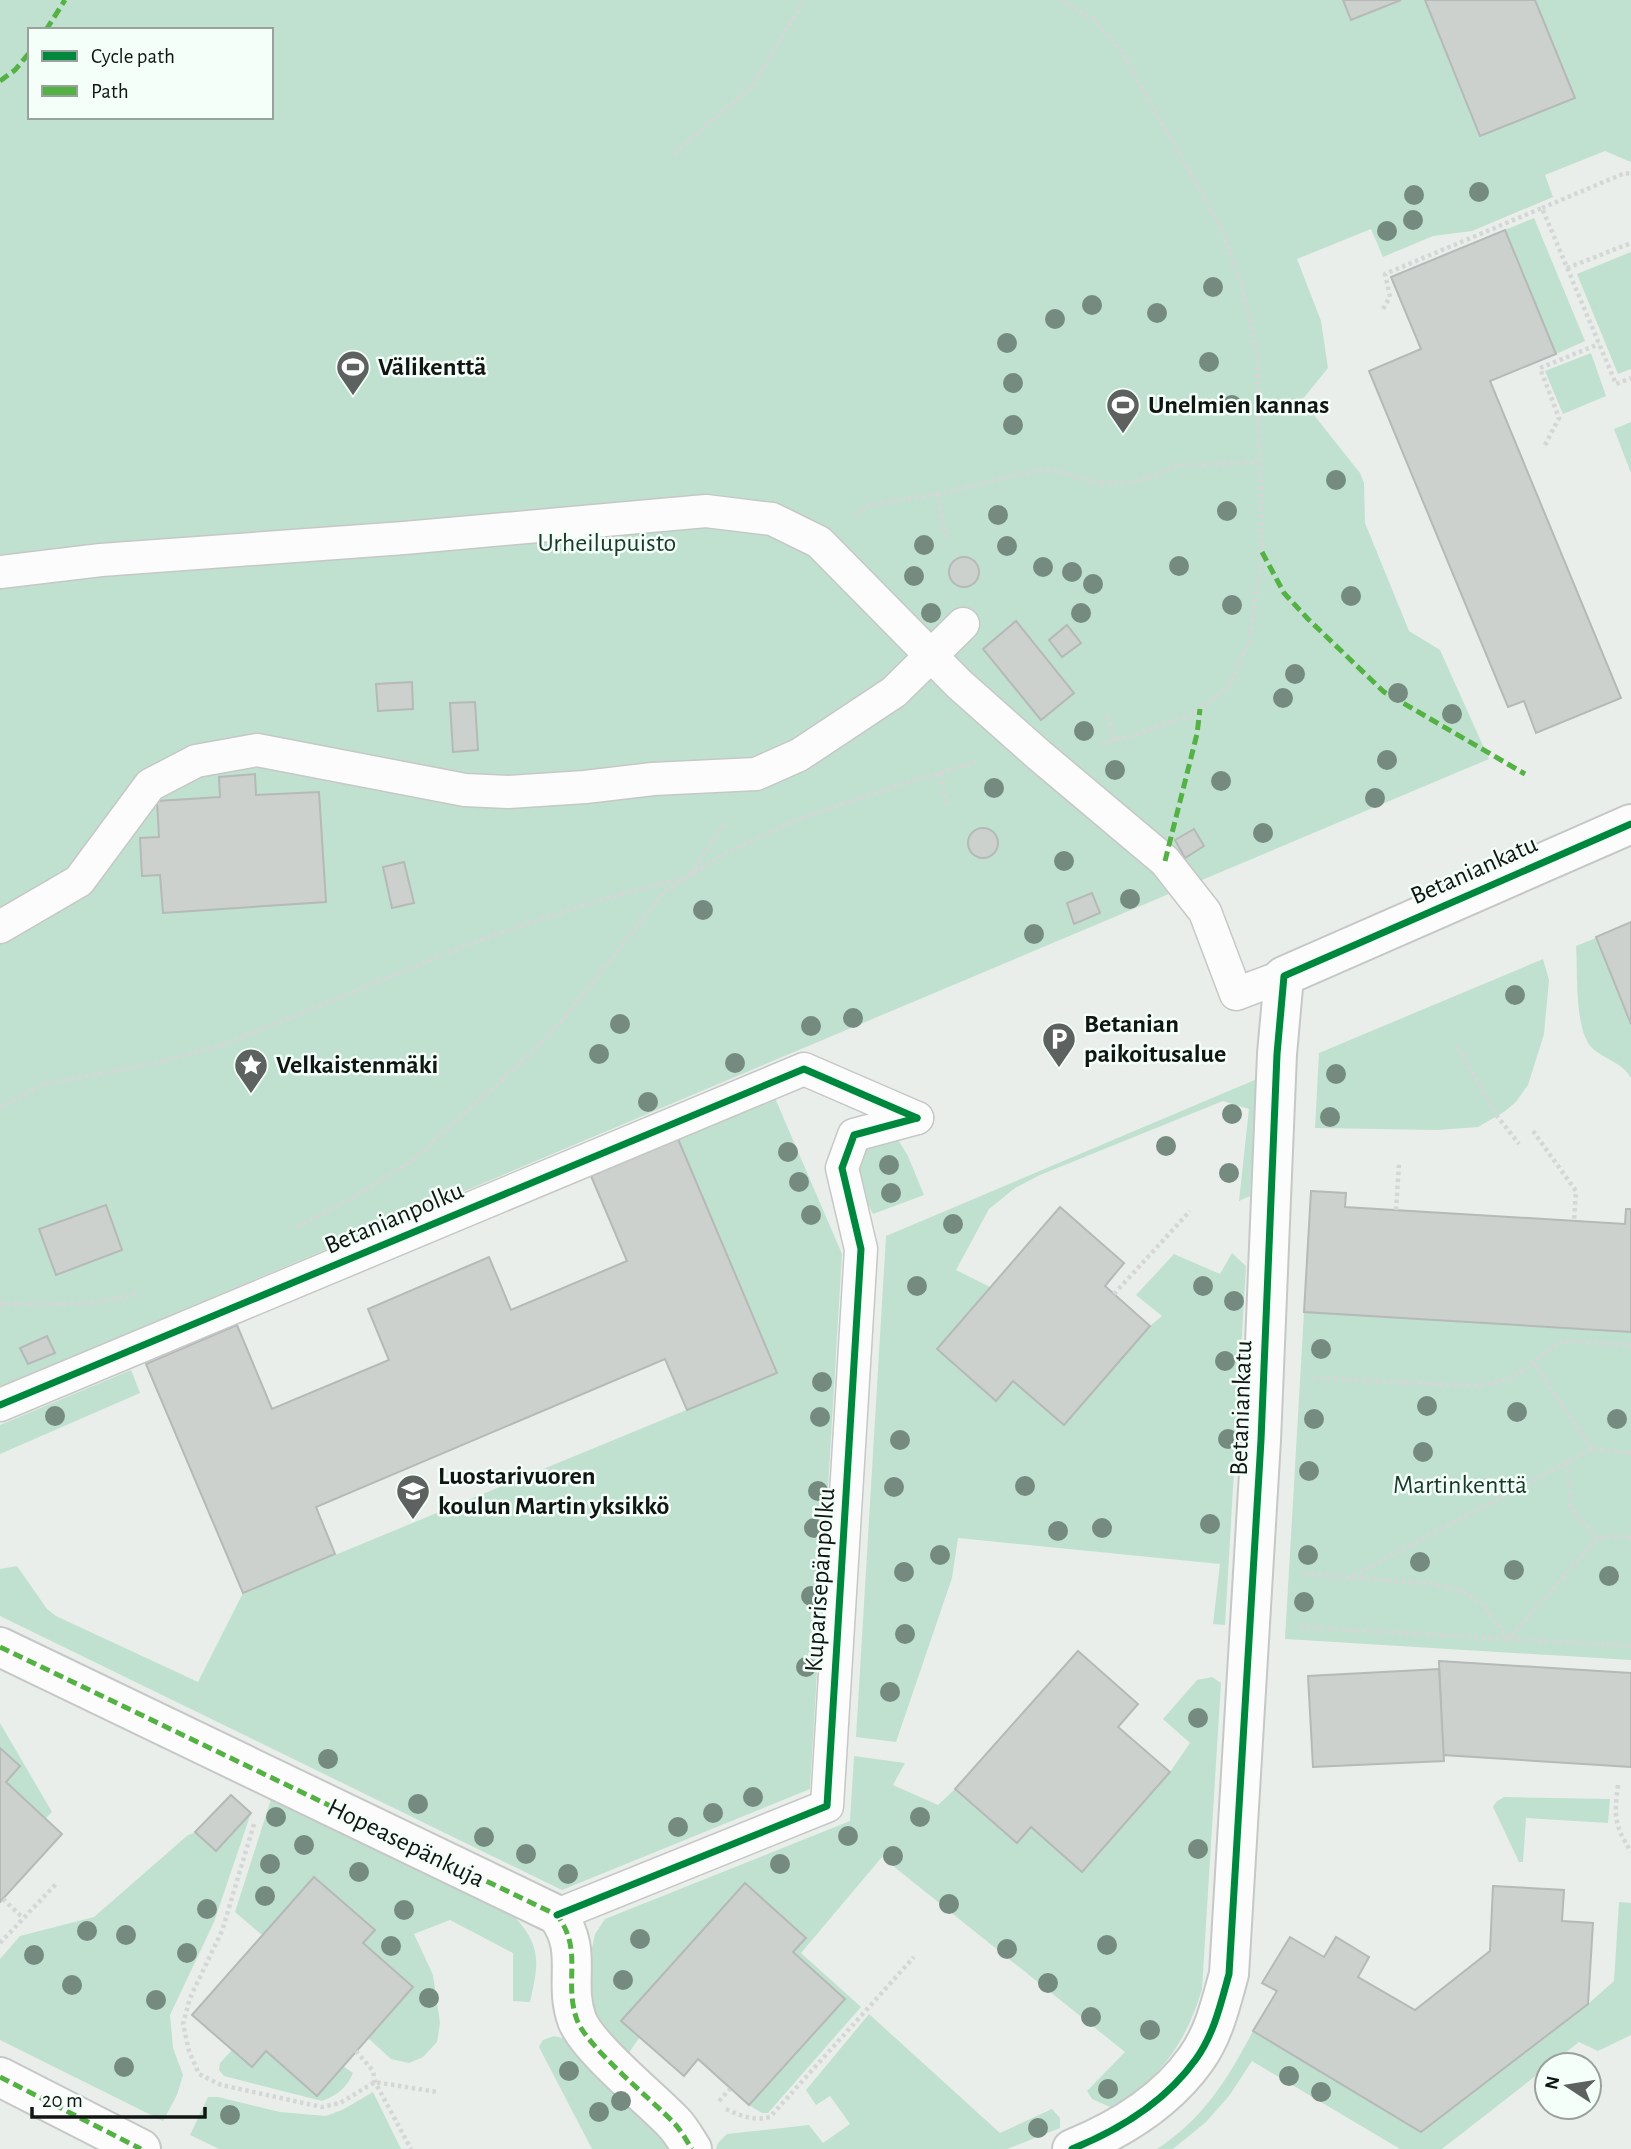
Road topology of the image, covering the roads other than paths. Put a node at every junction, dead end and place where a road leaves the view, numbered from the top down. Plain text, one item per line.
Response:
1 (0, 572) edge
2 (962, 624) dead end
3 (932, 656) junction
4 (1631, 824) edge
5 (0, 927) edge
6 (1284, 976) junction
7 (804, 1069) joint
8 (0, 1405) edge
9 (0, 1647) edge
10 (557, 1915) junction
11 (0, 2077) edge
12 (141, 2149) edge
13 (692, 2149) edge
14 (1072, 2149) edge

1 - 3 lane
2 - 3 lane
3 - 5 lane
3 - 6 lane
4 - 6 street, Betaniankatu
6 - 14 street, Betaniankatu
7 - 8 lane, Betanianpolku
7 - 10 lane, Kuparisepänpolku
9 - 10 street, Hopeasepänkuja
10 - 13 street
11 - 12 street

